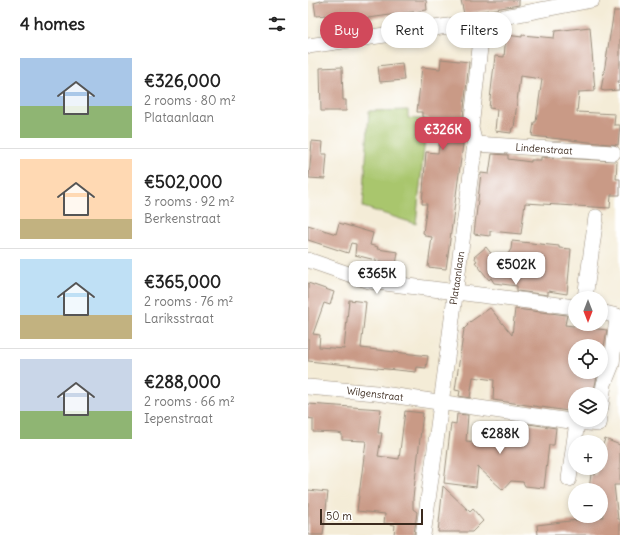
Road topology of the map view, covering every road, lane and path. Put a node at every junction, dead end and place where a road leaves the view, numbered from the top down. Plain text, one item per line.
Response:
1 (592, 0) edge
2 (512, 15) edge
3 (446, 26) edge
4 (308, 46) edge
5 (480, 48) edge
6 (475, 144) junction
7 (613, 153) dead end
8 (596, 217) dead end
9 (308, 260) edge
10 (586, 291) edge
11 (454, 292) junction
12 (568, 306) edge
13 (608, 314) edge
14 (619, 317) edge
15 (308, 387) edge
16 (604, 387) edge
17 (442, 402) junction
18 (568, 421) edge
19 (576, 427) edge
20 (569, 479) dead end
21 (423, 535) edge

1 - 2 street
3 - 4 street
5 - 6 street, Plataanlaan
6 - 7 street, Lindenstraat
6 - 11 street, Plataanlaan
8 - 10 street
9 - 11 street
11 - 12 street
11 - 17 street, Plataanlaan
13 - 14 street
14 - 16 street
15 - 17 street, Wilgenstraat
17 - 18 street, Wilgenstraat
17 - 21 street, Plataanlaan
19 - 20 street

